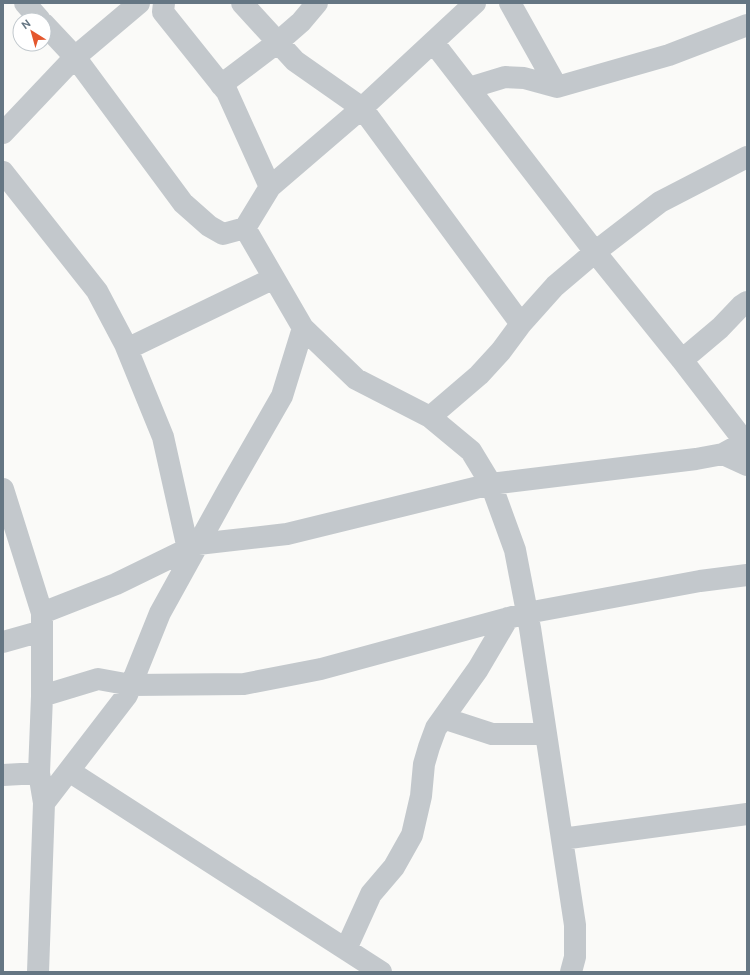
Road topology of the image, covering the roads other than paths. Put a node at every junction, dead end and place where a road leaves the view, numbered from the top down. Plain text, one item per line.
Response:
1 (25, 3) edge
2 (139, 3) edge
3 (164, 3) edge
4 (242, 3) edge
5 (317, 3) edge
6 (475, 3) edge
7 (510, 3) edge
8 (33, 12) edge
9 (747, 25) edge
10 (52, 33) edge
11 (278, 42) junction
12 (433, 42) junction
13 (75, 57) junction
14 (221, 85) junction
15 (557, 87) junction
16 (469, 88) junction
17 (362, 108) junction
18 (3, 134) edge
19 (747, 157) edge
20 (3, 172) edge
21 (270, 187) junction
22 (245, 228) junction
23 (595, 252) junction
24 (274, 278) junction
25 (747, 302) edge
26 (521, 324) junction
27 (303, 328) junction
28 (127, 349) junction
29 (682, 360) junction
30 (430, 417) junction
31 (746, 441) edge
32 (723, 454) junction
33 (747, 465) edge
34 (491, 484) junction
35 (3, 489) edge
36 (193, 547) junction
37 (747, 575) edge
38 (518, 615) junction
39 (42, 622) junction
40 (3, 642) edge
41 (131, 685) junction
42 (42, 696) junction
43 (443, 718) junction
44 (546, 734) junction
45 (69, 771) junction
46 (39, 773) junction
47 (3, 775) edge
48 (44, 803) junction
49 (747, 814) edge
50 (562, 839) junction
51 (346, 949) junction
52 (38, 972) edge
53 (381, 972) edge
54 (571, 972) edge

1 - 8 street
2 - 13 street
3 - 14 street
4 - 11 street
5 - 11 street
6 - 12 street
7 - 15 street
9 - 15 street
10 - 13 street
11 - 14 street
11 - 17 street
12 - 16 street
12 - 17 street
13 - 18 street
13 - 22 street
14 - 21 street
15 - 16 street
16 - 23 street
17 - 21 street
17 - 26 street
19 - 23 street
20 - 28 street
21 - 22 street
22 - 24 street
23 - 26 street
23 - 29 street
24 - 27 street
24 - 28 street
25 - 29 street
26 - 30 street
27 - 30 street
27 - 36 street
28 - 36 street
29 - 31 street
30 - 34 street
31 - 32 street
32 - 33 street
32 - 34 street
34 - 36 street
34 - 38 street
35 - 39 street
36 - 39 street
36 - 41 street
37 - 38 street
38 - 41 street
38 - 43 street
38 - 44 street
39 - 40 street
39 - 42 street
41 - 42 street
41 - 45 street
42 - 46 street
43 - 44 street
43 - 51 street
44 - 50 street
45 - 48 street
45 - 51 street
46 - 47 street
46 - 48 street
48 - 52 street
49 - 50 street
50 - 54 street
51 - 53 street

